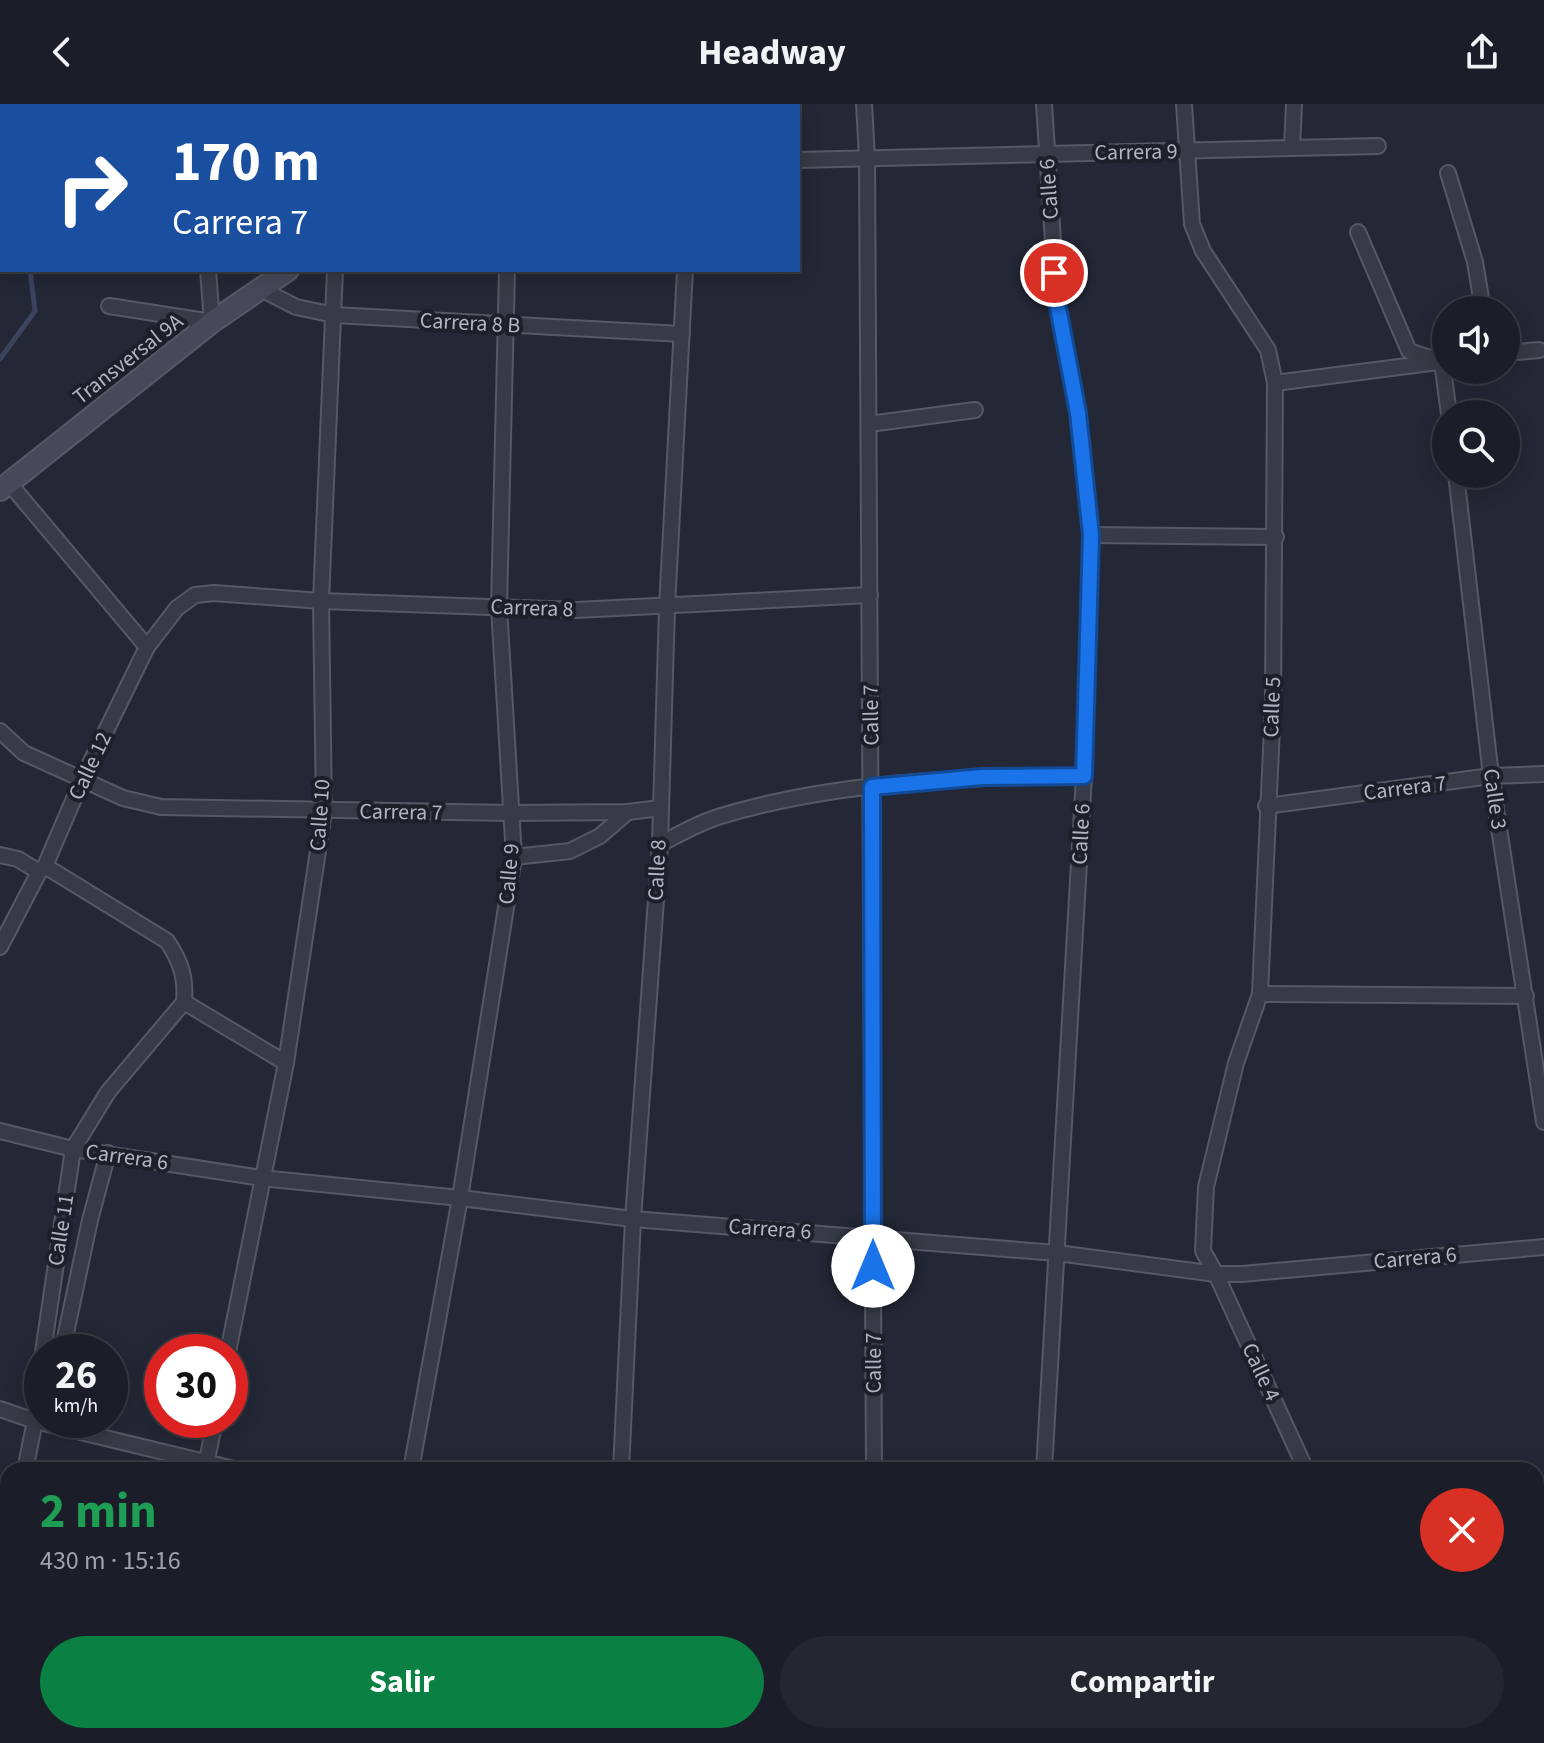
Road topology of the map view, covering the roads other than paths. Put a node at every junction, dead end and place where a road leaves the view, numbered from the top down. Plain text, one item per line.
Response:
1 (864, 104) edge
2 (1044, 104) edge
3 (1184, 104) edge
4 (1294, 104) edge
5 (1378, 146) dead end
6 (1292, 148) junction
7 (1186, 151) junction
8 (1046, 154) junction
9 (867, 158) junction
10 (800, 160) edge
11 (1448, 173) dead end
12 (1358, 232) dead end
13 (208, 272) edge
14 (286, 272) edge
15 (335, 272) edge
16 (507, 272) edge
17 (685, 272) edge
18 (263, 290) junction
19 (1481, 296) edge
20 (109, 306) dead end
21 (334, 315) junction
22 (212, 322) junction
23 (505, 326) junction
24 (682, 334) junction
25 (1539, 350) dead end
26 (1520, 352) edge
27 (1432, 358) edge
28 (1432, 363) edge
29 (1275, 383) junction
30 (975, 410) dead end
31 (869, 424) junction
32 (5, 486) edge
33 (1458, 488) edge
34 (1091, 535) junction
35 (1276, 537) junction
36 (195, 595) joint
37 (870, 595) junction
38 (321, 601) junction
39 (499, 607) junction
40 (667, 607) junction
41 (147, 647) junction
42 (0, 731) edge
43 (1544, 774) edge
44 (1084, 776) junction
45 (1491, 776) junction
46 (82, 780) junction
47 (872, 787) junction
48 (1266, 806) junction
49 (660, 808) junction
50 (324, 811) junction
51 (628, 812) junction
52 (511, 813) junction
53 (660, 844) junction
54 (0, 855) edge
55 (514, 857) junction
56 (42, 869) junction
57 (0, 947) edge
58 (1260, 994) junction
59 (1526, 996) junction
60 (184, 1002) junction
61 (286, 1063) junction
62 (1544, 1122) edge
63 (0, 1131) edge
64 (73, 1149) junction
65 (108, 1153) junction
66 (261, 1178) junction
67 (460, 1198) junction
68 (633, 1219) junction
69 (873, 1237) junction
70 (1544, 1247) edge
71 (1057, 1253) junction
72 (1216, 1274) junction
73 (46, 1334) edge
74 (66, 1334) edge
75 (231, 1334) edge
76 (0, 1409) edge
77 (24, 1415) edge
78 (34, 1438) edge
79 (107, 1438) edge
80 (212, 1438) edge
81 (27, 1462) edge
82 (189, 1462) edge
83 (207, 1462) edge
84 (412, 1462) edge
85 (621, 1462) edge
86 (874, 1462) edge
87 (1044, 1462) edge
88 (1302, 1462) edge

1 - 9 street, Calle 7
2 - 8 street, Calle 6
3 - 7 street, Calle 5
4 - 6 street
5 - 6 street, Carrera 9
6 - 7 street, Carrera 9
7 - 8 street, Carrera 9
7 - 29 street, Calle 5
8 - 9 street, Carrera 9
8 - 34 street, Calle 6
9 - 10 street, Carrera 9
9 - 31 street, Calle 7
11 - 19 street
12 - 27 street
13 - 22 street
14 - 18 main road, Transversal 9A
15 - 21 street, Calle 10
16 - 23 street, Calle 9
17 - 24 street, Calle 8
18 - 21 street, Carrera 8 B
18 - 22 main road, Transversal 9A
20 - 22 street
21 - 23 street, Carrera 8 B
21 - 38 street, Calle 10
22 - 32 main road, Transversal 9A
23 - 24 street, Carrera 8 B
23 - 39 street, Calle 9
24 - 40 street, Calle 8
25 - 26 street
28 - 29 street
29 - 35 street, Calle 5
30 - 31 street
31 - 37 street, Calle 7
32 - 41 street
33 - 45 street, Calle 3
34 - 35 street
34 - 44 street, Calle 6
35 - 48 street, Calle 5
36 - 38 street, Carrera 8
36 - 41 street, Calle 12
37 - 40 street, Carrera 8
37 - 47 street, Calle 7
38 - 39 street, Carrera 8
38 - 50 street, Calle 10
39 - 40 street, Carrera 8
39 - 52 street, Calle 9
40 - 49 street, Calle 8
41 - 46 street, Calle 12
42 - 46 street, Carrera 7
43 - 45 street, Carrera 7
44 - 47 street
44 - 71 street, Calle 6
45 - 48 street, Carrera 7
45 - 59 street, Calle 3
46 - 50 street, Carrera 7
46 - 56 street, Calle 12
47 - 53 street
47 - 69 street, Calle 7
48 - 58 street, Calle 5
49 - 51 street, Carrera 7
49 - 53 street, Calle 8
50 - 52 street, Carrera 7
50 - 61 street, Calle 10
51 - 52 street, Carrera 7
51 - 55 street
52 - 55 street, Calle 9
53 - 68 street, Calle 8
54 - 56 street
55 - 67 street, Calle 9
56 - 57 street, Calle 12
56 - 60 street
58 - 59 street
58 - 72 street, Calle 5
59 - 62 street, Calle 3
60 - 61 street
60 - 64 street, Calle 11
61 - 66 street, Calle 10
63 - 64 street, Carrera 6
64 - 65 street, Carrera 6
64 - 73 street, Calle 11
65 - 66 street, Carrera 6
65 - 74 street, Calle 11
66 - 67 street, Carrera 6
66 - 75 street, Calle 10
67 - 68 street, Carrera 6
67 - 84 street, Calle 9
68 - 69 street, Carrera 6
68 - 85 street, Calle 8
69 - 71 street, Carrera 6
69 - 86 street, Calle 7
70 - 72 street, Carrera 6
71 - 72 street, Carrera 6
71 - 87 street, Calle 6
72 - 88 street, Calle 4
76 - 77 street
78 - 81 street
79 - 82 street
80 - 83 street

